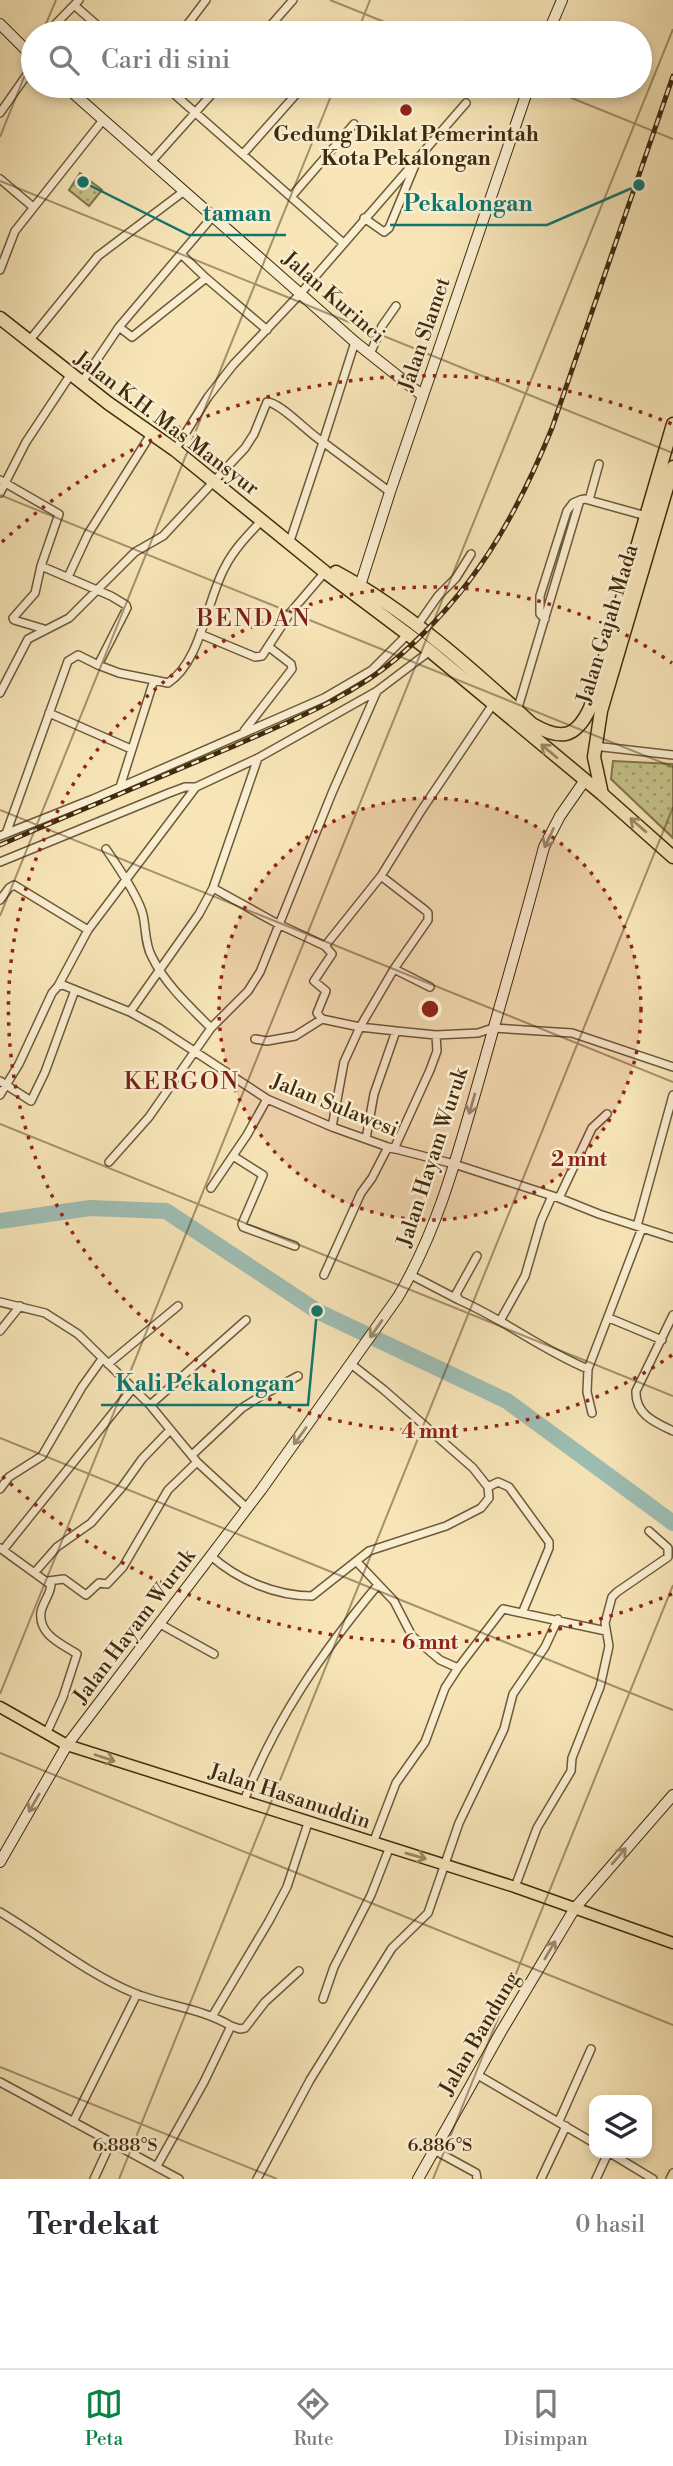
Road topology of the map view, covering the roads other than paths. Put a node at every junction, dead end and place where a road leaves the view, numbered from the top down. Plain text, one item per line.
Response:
1 (206, 0) edge
2 (293, 0) edge
3 (562, 0) edge
4 (76, 3) edge
5 (59, 21) edge
6 (94, 21) edge
7 (190, 21) edge
8 (275, 21) edge
9 (553, 21) edge
10 (0, 24) edge
11 (21, 42) edge
12 (21, 83) edge
13 (78, 98) edge
14 (177, 98) edge
15 (208, 98) edge
16 (293, 98) edge
17 (526, 98) edge
18 (466, 103) dead end
19 (0, 113) edge
20 (194, 114) junction
21 (103, 120) junction
22 (354, 124) dead end
23 (421, 151) junction
24 (243, 154) junction
25 (151, 162) junction
26 (0, 179) edge
27 (183, 192) junction
28 (291, 197) junction
29 (33, 207) junction
30 (213, 216) junction
31 (363, 218) junction
32 (342, 242) junction
33 (181, 254) junction
34 (0, 270) edge
35 (206, 278) junction
36 (300, 294) junction
37 (396, 306) dead end
38 (0, 318) edge
39 (119, 327) junction
40 (267, 330) junction
41 (29, 341) junction
42 (355, 342) junction
43 (370, 354) junction
44 (76, 377) junction
45 (423, 396) junction
46 (673, 424) edge
47 (151, 434) junction
48 (323, 442) junction
49 (175, 450) junction
50 (599, 464) dead end
51 (673, 467) edge
52 (2, 481) edge
53 (213, 481) junction
54 (390, 492) junction
55 (0, 493) edge
56 (669, 493) edge
57 (589, 500) junction
58 (646, 516) junction
59 (261, 520) junction
60 (290, 541) junction
61 (471, 554) dead end
62 (311, 559) junction
63 (41, 566) junction
64 (324, 572) junction
65 (68, 577) junction
66 (97, 590) junction
67 (358, 591) junction
68 (44, 629) junction
69 (413, 630) junction
70 (200, 634) junction
71 (270, 647) junction
72 (430, 650) junction
73 (99, 665) junction
74 (154, 680) junction
75 (603, 682) junction
76 (377, 691) junction
77 (0, 693) edge
78 (493, 704) junction
79 (517, 711) junction
80 (49, 713) junction
81 (242, 734) junction
82 (594, 746) junction
83 (131, 749) junction
84 (673, 755) edge
85 (258, 758) junction
86 (585, 780) junction
87 (120, 787) junction
88 (196, 787) junction
89 (603, 794) junction
90 (6, 830) edge
91 (0, 836) edge
92 (106, 849) dead end
93 (673, 857) edge
94 (0, 862) edge
95 (381, 876) junction
96 (125, 881) junction
97 (214, 888) junction
98 (0, 900) edge
99 (278, 924) junction
100 (88, 930) junction
101 (325, 946) junction
102 (394, 969) junction
103 (160, 970) junction
104 (58, 986) junction
105 (430, 987) dead end
106 (75, 990) junction
107 (130, 1012) junction
108 (322, 1019) junction
109 (360, 1027) junction
110 (211, 1028) junction
111 (493, 1028) junction
112 (396, 1031) junction
113 (436, 1035) junction
114 (255, 1039) dead end
115 (194, 1052) junction
116 (673, 1067) edge
117 (3, 1082) edge
118 (0, 1095) edge
119 (673, 1095) edge
120 (267, 1099) junction
121 (607, 1114) dead end
122 (332, 1127) junction
123 (366, 1139) junction
124 (391, 1148) junction
125 (233, 1156) junction
126 (109, 1162) dead end
127 (454, 1164) junction
128 (211, 1188) dead end
129 (556, 1197) junction
130 (640, 1227) junction
131 (673, 1238) edge
132 (295, 1245) dead end
133 (477, 1256) dead end
134 (324, 1275) dead end
135 (411, 1275) junction
136 (457, 1299) junction
137 (0, 1301) edge
138 (20, 1306) junction
139 (178, 1306) dead end
140 (673, 1315) edge
141 (609, 1318) junction
142 (246, 1320) dead end
143 (500, 1321) junction
144 (0, 1331) edge
145 (662, 1340) junction
146 (105, 1361) junction
147 (352, 1362) junction
148 (588, 1369) junction
149 (298, 1376) dead end
150 (133, 1388) junction
151 (150, 1405) junction
152 (592, 1413) dead end
153 (170, 1430) junction
154 (673, 1431) edge
155 (194, 1459) junction
156 (488, 1486) junction
157 (0, 1489) edge
158 (247, 1508) junction
159 (649, 1531) dead end
160 (2, 1549) edge
161 (211, 1556) junction
162 (357, 1562) junction
163 (35, 1572) junction
164 (48, 1581) junction
165 (377, 1586) junction
166 (523, 1611) junction
167 (558, 1619) junction
168 (160, 1624) junction
169 (606, 1631) junction
170 (214, 1654) dead end
171 (458, 1668) junction
172 (0, 1707) edge
173 (47, 1732) junction
174 (68, 1745) junction
175 (673, 1795) edge
176 (244, 1801) junction
177 (308, 1823) junction
178 (373, 1843) junction
179 (389, 1849) junction
180 (0, 1862) edge
181 (443, 1864) junction
182 (515, 1887) junction
183 (575, 1908) junction
184 (0, 1912) edge
185 (673, 1943) edge
186 (299, 1971) dead end
187 (137, 1994) junction
188 (323, 1999) dead end
189 (213, 2015) junction
190 (232, 2025) junction
191 (591, 2049) dead end
192 (476, 2074) junction
193 (0, 2082) edge
194 (558, 2121) junction
195 (73, 2122) junction
196 (566, 2126) junction
197 (589, 2140) edge
198 (111, 2142) junction
199 (434, 2150) junction
200 (606, 2158) edge
201 (617, 2158) edge
202 (157, 2166) junction
203 (673, 2173) edge
204 (94, 2179) edge
205 (180, 2179) edge
206 (257, 2179) edge
207 (418, 2179) edge
208 (477, 2179) edge
209 (541, 2179) edge
210 (596, 2179) edge
211 (653, 2179) edge
212 (670, 2179) edge

1 - 7 street
2 - 8 street
3 - 9 street
4 - 5 street
4 - 6 street
10 - 11 street
12 - 19 street
13 - 21 street, Jalan Kurinci
14 - 20 street
15 - 20 street
16 - 24 street
17 - 45 street, Jalan Slamet
18 - 23 street
20 - 24 street
20 - 25 street
21 - 25 street, Jalan Kurinci
21 - 29 street
22 - 28 street
23 - 31 street
23 - 31 street
24 - 28 street
25 - 27 street, Jalan Kurinci
26 - 29 street
27 - 30 street, Jalan Kurinci
27 - 41 street
28 - 32 street
29 - 34 street
30 - 33 street
30 - 36 street, Jalan Kurinci
31 - 32 street
32 - 36 street
33 - 35 street
33 - 39 street
35 - 39 street
35 - 40 street
36 - 40 street
36 - 42 street, Jalan Kurinci
37 - 43 street
38 - 41 highway, Jalan K.H. Mas Mansyur
39 - 44 street
40 - 49 street
41 - 44 highway, Jalan K.H. Mas Mansyur
42 - 43 street, Jalan Kurinci
42 - 48 street
43 - 45 street, Jalan Kurinci
44 - 47 highway, Jalan K.H. Mas Mansyur
44 - 52 street
45 - 54 street, Jalan Slamet
46 - 58 highway
47 - 49 highway, Jalan K.H. Mas Mansyur
47 - 65 street
48 - 53 street
48 - 54 street
48 - 60 street
49 - 53 highway, Jalan K.H. Mas Mansyur
50 - 57 street
51 - 56 highway, Jalan Gajah Mada
52 - 55 street
52 - 63 street
53 - 59 highway, Jalan K.H. Mas Mansyur
53 - 66 street
54 - 67 street, Jalan Slamet
56 - 75 highway, Jalan Gajah Mada
57 - 58 street
57 - 79 street
58 - 75 highway
59 - 60 highway, Jalan K.H. Mas Mansyur
59 - 70 street
60 - 62 highway, Jalan K.H. Mas Mansyur
61 - 69 street
62 - 64 highway, Jalan K.H. Mas Mansyur
62 - 67 highway, Jalan K.H. Mas Mansyur
63 - 65 street
63 - 68 street
64 - 67 highway, Jalan K.H. Mas Mansyur
64 - 71 street
65 - 66 street
66 - 68 street
66 - 73 street
67 - 69 highway, Jalan K.H. Mas Mansyur
68 - 77 street
69 - 72 highway, Jalan K.H. Mas Mansyur
69 - 79 highway, Jalan K.H. Mas Mansyur
69 - 81 street
70 - 71 street
70 - 74 street
71 - 81 street
72 - 76 street
72 - 78 highway, Jalan K.H. Mas Mansyur
73 - 74 street
73 - 80 street
74 - 83 street
75 - 79 highway, Jalan K.H. Mas Mansyur
75 - 82 highway, Jalan Gajah Mada
76 - 85 street
76 - 99 street
86 -> 78 highway, Jalan K.H. Mas Mansyur
78 - 95 street
80 - 83 street
80 - 90 street
81 - 87 street
82 - 84 street
82 - 89 highway, Jalan Gajah Mada
83 - 87 street
85 - 88 street
85 - 97 street
86 - 89 highway, Jalan K.H. Mas Mansyur
86 -> 111 street, Jalan Hayam Wuruk
87 - 90 street
88 - 94 street
88 - 96 street
93 -> 89 highway, Jalan K.H. Mas Mansyur
90 - 91 street
92 - 96 street
95 - 101 street
95 - 102 street
96 - 100 street
96 - 103 street
97 - 99 street
97 - 103 street
98 - 100 street
99 - 101 street
99 - 110 street
100 - 104 street
101 - 108 street
102 - 105 street
102 - 109 street
103 - 107 street
103 - 110 street
104 - 106 street, Jalan Sulawesi
104 - 117 street
106 - 107 street, Jalan Sulawesi
106 - 117 street
107 - 115 street, Jalan Sulawesi
108 - 109 street
108 - 114 street
109 - 112 street
109 - 122 street
110 - 115 street
111 - 113 street
111 - 116 street
111 -> 127 street, Jalan Hayam Wuruk
112 - 113 street
112 - 123 street
113 - 124 street
115 - 120 street, Jalan Sulawesi
115 - 126 street
117 - 118 street
119 - 130 street
120 - 122 street, Jalan Sulawesi
120 - 125 street
121 - 129 street
122 - 123 street, Jalan Sulawesi
123 - 124 street, Jalan Sulawesi
124 - 127 street, Jalan Sulawesi
124 - 134 street
125 - 128 street
125 - 132 street
127 - 129 street, Jalan Sulawesi
127 - 135 street, Jalan Hayam Wuruk
129 - 130 street, Jalan Sulawesi
129 - 143 street
130 - 131 street, Jalan Sulawesi
130 - 141 street
133 - 136 street
135 - 136 street
135 -> 147 street, Jalan Hayam Wuruk
136 - 143 street
137 - 138 street
138 - 144 street
138 - 146 street
139 - 146 street
140 - 145 street
141 - 145 street
141 - 148 street
142 - 151 street
143 - 148 street
145 - 154 street
146 - 150 street
146 - 157 street
147 - 156 street
147 -> 158 street, Jalan Hayam Wuruk
148 - 152 street
149 - 155 street
150 - 151 street
150 - 160 street
151 - 153 street
153 - 155 street
153 - 163 street
155 - 158 street
155 - 164 street
156 - 162 street
156 - 166 street
158 - 161 street, Jalan Hayam Wuruk
159 - 169 street
160 - 163 street
161 - 162 street
161 - 168 street, Jalan Hayam Wuruk
162 - 165 street
163 - 164 street
164 - 173 street
165 - 171 street
165 - 176 street
166 - 167 street
166 - 171 street
167 - 169 street
167 - 181 street
168 - 170 street
168 - 174 street, Jalan Hayam Wuruk
169 - 182 street
171 - 178 street
172 - 173 main road, Jalan Hasanuddin
173 - 174 main road, Jalan Hasanuddin
174 -> 176 main road, Jalan Hasanuddin
174 -> 180 street, Jalan Hayam Wuruk
183 -> 175 street, Jalan Bandung
176 - 177 main road, Jalan Hasanuddin
177 - 178 main road, Jalan Hasanuddin
177 - 189 street
178 - 179 main road, Jalan Hasanuddin
179 -> 181 main road, Jalan Hasanuddin
179 - 188 street
181 - 182 main road, Jalan Hasanuddin
181 - 206 street
182 - 183 main road, Jalan Hasanuddin
183 - 185 main road, Jalan Hasanuddin
192 -> 183 street, Jalan Bandung
184 - 187 street
186 - 190 street
187 - 189 street
187 - 195 street
189 - 190 street
190 - 202 street
191 - 194 street
192 - 194 street
192 - 199 street, Jalan Bandung
193 - 195 street
194 - 196 street
195 - 198 street
196 - 197 street
196 - 209 street
198 - 202 street
198 - 204 street
199 - 207 street, Jalan Bandung
199 - 208 street
200 - 210 street
201 - 211 street
202 - 205 street
203 - 212 street

